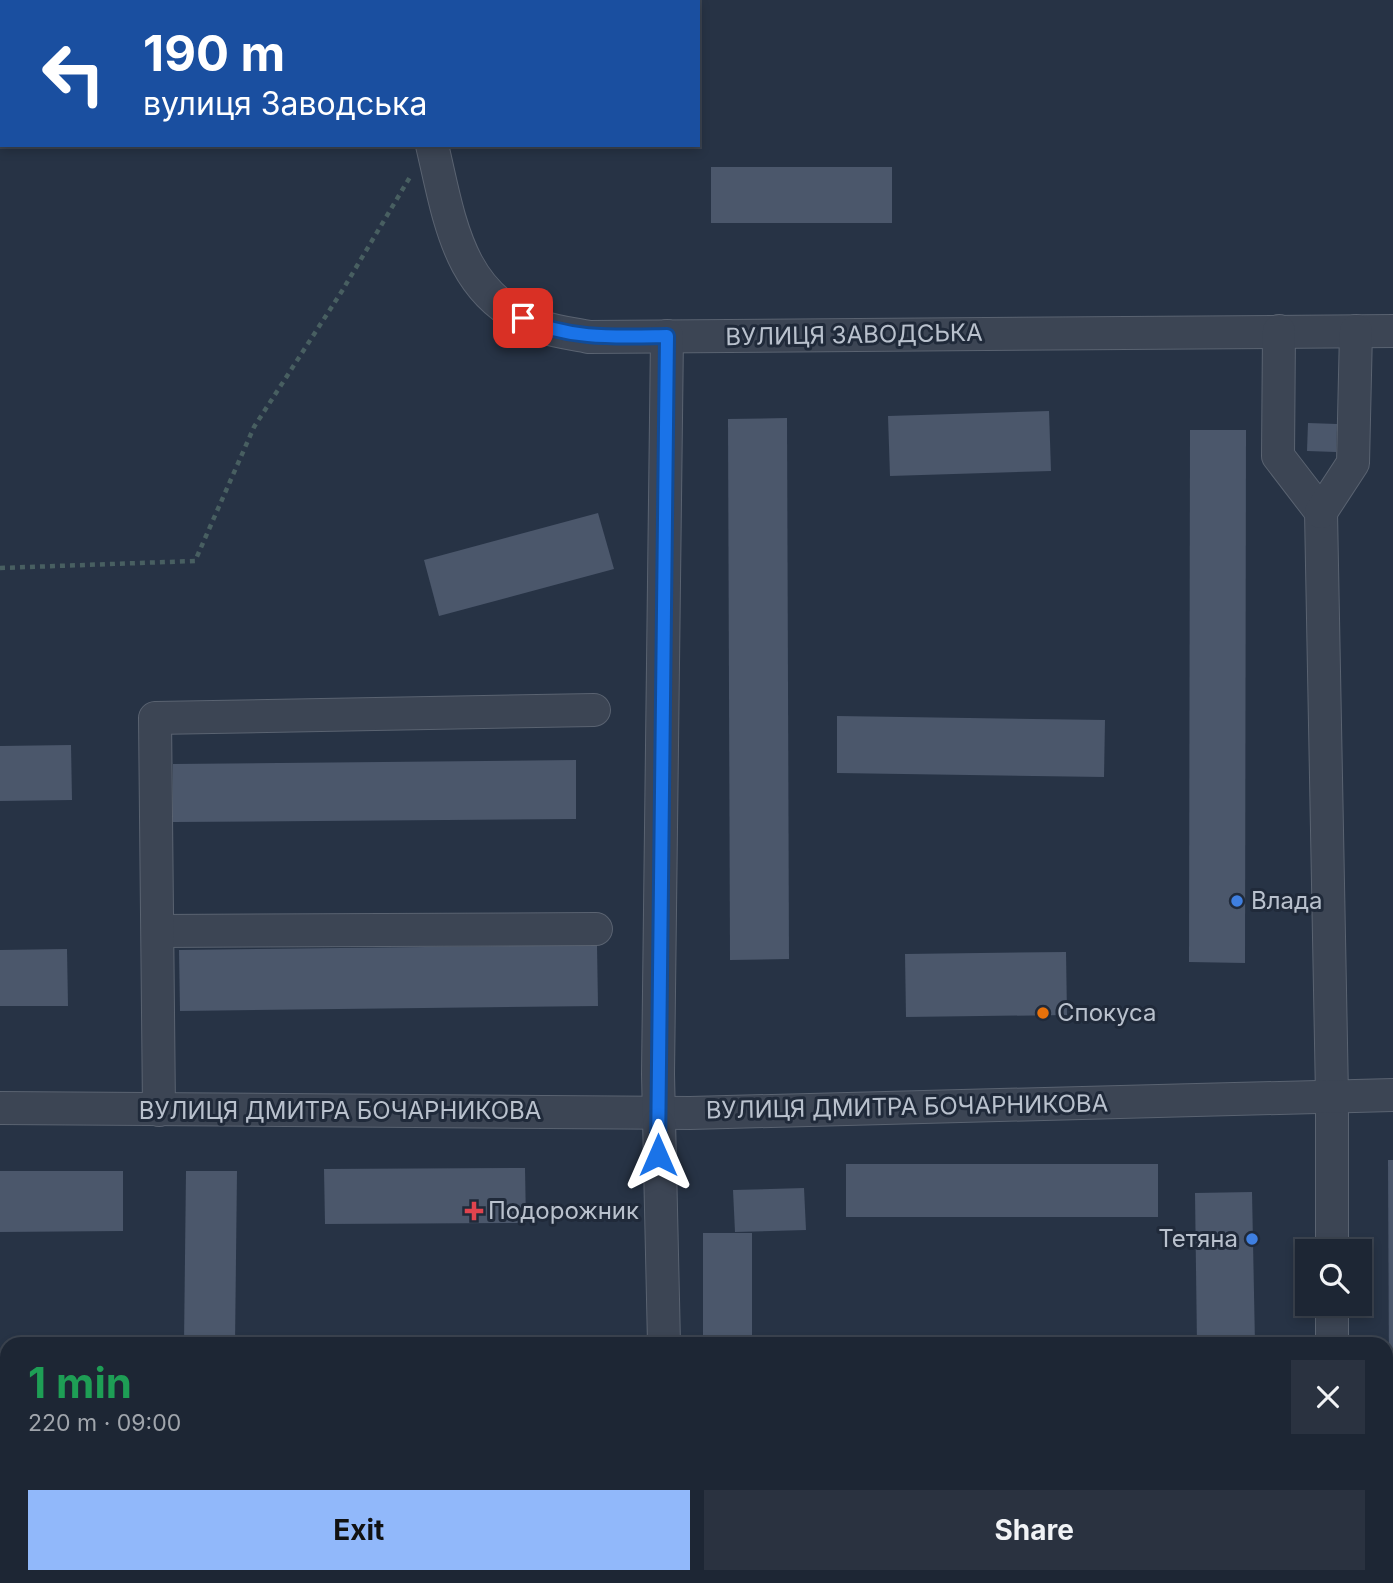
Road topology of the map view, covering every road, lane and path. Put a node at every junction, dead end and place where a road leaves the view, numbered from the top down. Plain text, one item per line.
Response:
1 (424, 157) edge
2 (1279, 331) junction
3 (1356, 331) junction
4 (1393, 331) edge
5 (667, 336) junction
6 (1321, 512) junction
7 (0, 568) edge
8 (594, 710) dead end
9 (596, 929) dead end
10 (158, 930) junction
11 (1393, 1095) edge
12 (1332, 1096) junction
13 (0, 1108) edge
14 (159, 1110) junction
15 (658, 1113) junction
16 (1332, 1239) edge
17 (1332, 1316) edge
18 (664, 1337) edge
19 (1332, 1337) edge

1 - 5 street, ВУЛИЦЯ ЗАВОДСЬКА
1 - 7 path
2 - 3 street, ВУЛИЦЯ ЗАВОДСЬКА
2 - 5 street, ВУЛИЦЯ ЗАВОДСЬКА
2 - 6 street
3 - 4 street, ВУЛИЦЯ ЗАВОДСЬКА
3 - 6 street
5 - 15 street
6 - 12 street
8 - 10 street
9 - 10 street
10 - 14 street
11 - 12 street, ВУЛИЦЯ ДМИТРА БОЧАРНИКОВА
12 - 15 street, ВУЛИЦЯ ДМИТРА БОЧАРНИКОВА
12 - 16 street
13 - 14 street, ВУЛИЦЯ ДМИТРА БОЧАРНИКОВА
14 - 15 street, ВУЛИЦЯ ДМИТРА БОЧАРНИКОВА
15 - 18 street
17 - 19 street

